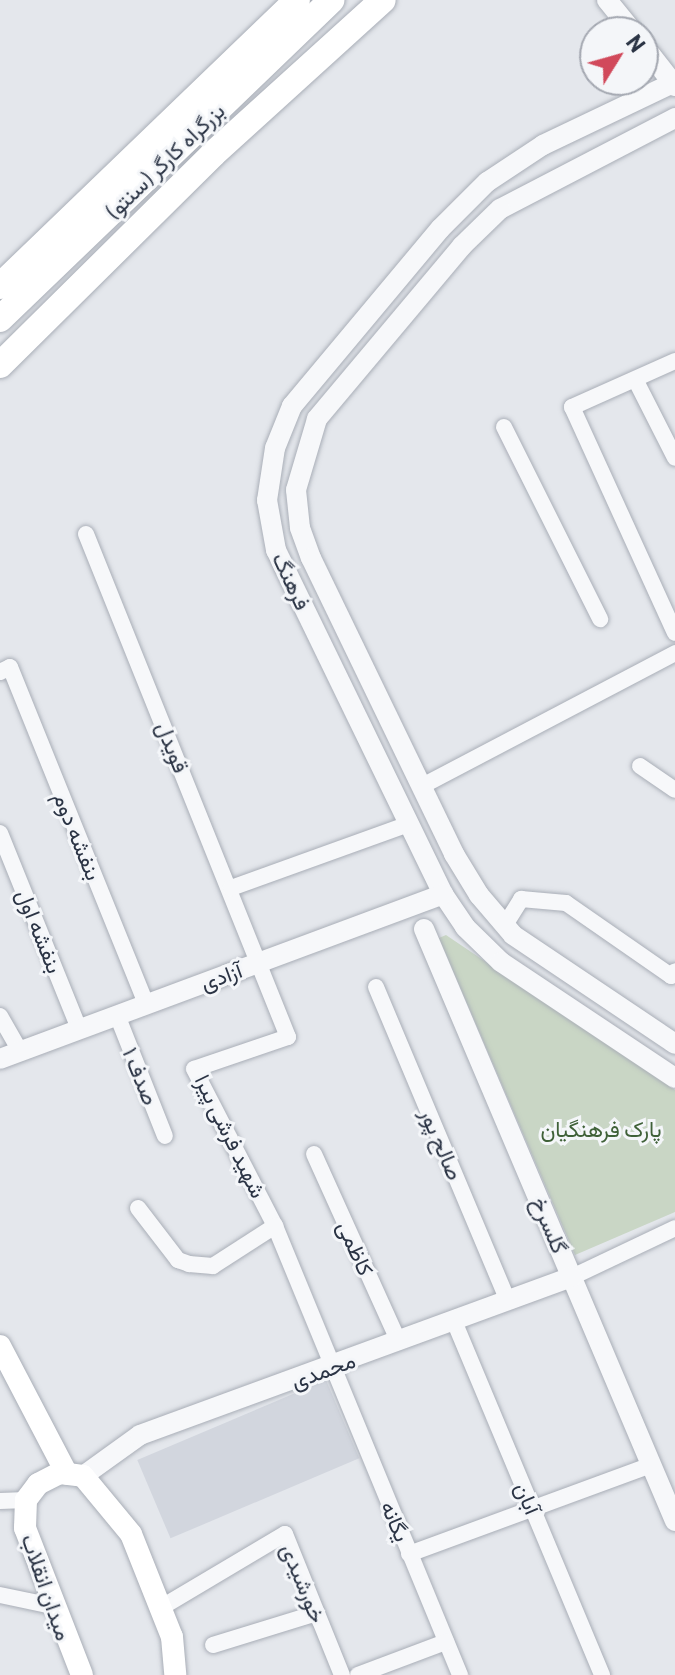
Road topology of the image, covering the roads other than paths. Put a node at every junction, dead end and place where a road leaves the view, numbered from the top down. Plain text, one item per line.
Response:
1 (297, 0) edge
2 (331, 0) edge
3 (383, 0) edge
4 (607, 0) edge
5 (620, 16) edge
6 (659, 65) edge
7 (674, 83) edge
8 (675, 118) edge
9 (0, 286) edge
10 (0, 319) edge
11 (675, 361) edge
12 (0, 365) edge
13 (636, 381) junction
14 (504, 427) dead end
15 (675, 458) edge
16 (300, 528) junction
17 (86, 534) dead end
18 (273, 534) junction
19 (600, 619) dead end
20 (675, 633) edge
21 (675, 653) edge
22 (5, 670) edge
23 (640, 766) dead end
24 (424, 785) junction
25 (675, 790) edge
26 (409, 824) junction
27 (0, 833) edge
28 (231, 888) junction
29 (443, 894) junction
30 (505, 925) junction
31 (424, 929) dead end
32 (261, 962) junction
33 (675, 971) edge
34 (376, 987) dead end
35 (146, 1004) junction
36 (117, 1015) junction
37 (0, 1016) edge
38 (79, 1029) junction
39 (675, 1044) edge
40 (20, 1051) junction
41 (0, 1059) edge
42 (675, 1078) edge
43 (165, 1136) dead end
44 (314, 1154) dead end
45 (138, 1208) dead end
46 (275, 1226) junction
47 (675, 1228) edge
48 (572, 1277) junction
49 (508, 1301) junction
50 (454, 1321) junction
51 (399, 1342) junction
52 (0, 1346) edge
53 (331, 1367) junction
54 (651, 1465) junction
55 (75, 1475) junction
56 (26, 1500) junction
57 (0, 1501) edge
58 (533, 1509) junction
59 (675, 1521) edge
60 (409, 1554) junction
61 (0, 1595) edge
62 (52, 1606) junction
63 (162, 1607) junction
64 (317, 1613) junction
65 (446, 1642) junction
66 (213, 1645) dead end
67 (82, 1675) edge
68 (175, 1675) edge
69 (342, 1675) edge
70 (358, 1675) edge
71 (460, 1675) edge
72 (602, 1675) edge

1 - 9 highway, بزرگراه کارگر (سنتو)
2 - 10 highway, بزرگراه کارگر (سنتو)
3 - 12 highway
4 - 5 street
6 - 7 street
7 - 18 street, فرهنگ
8 - 16 street, فرهنگ
11 - 13 street
13 - 15 street
13 - 20 street
14 - 19 street
16 - 18 street
16 - 24 street, فرهنگ
17 - 28 street, قویدل
18 - 26 street, فرهنگ
21 - 24 street
22 - 35 street, بنفشه دوم
23 - 25 street
24 - 30 street, فرهنگ
26 - 28 street
26 - 29 street, فرهنگ
27 - 38 street, بنفشه اول
28 - 32 street, قویدل
29 - 32 street, آزادی
29 - 42 street, فرهنگ
30 - 33 street
30 - 39 street, فرهنگ
31 - 48 street, گلسرخ
32 - 35 street, آزادی
32 - 46 street, شهید فرشی پیرا
34 - 49 street, صالح پور
35 - 36 street, آزادی
36 - 38 street, آزادی
36 - 43 street, صدف ۱
37 - 40 street
38 - 40 street, آزادی
40 - 41 street, آزادی
44 - 51 street, کاظمی
45 - 46 street
46 - 53 street, شهید فرشی پیرا
47 - 48 street
48 - 49 street, محمدی
48 - 54 street, گلسرخ
49 - 50 street, محمدی
50 - 51 street, محمدی
50 - 58 street, آبان
51 - 53 street, محمدی
52 - 55 main road
53 - 55 street, محمدی
53 - 60 street, یگانه
54 - 58 street
54 - 59 street, گلسرخ
55 - 56 main road
55 - 63 main road
56 - 57 street
56 - 62 main road, میدان انقلاب
58 - 60 street
58 - 72 street, آبان
60 - 65 street, یگانه
61 - 62 street
62 - 67 main road, میدان انقلاب
63 - 64 street, خورشیدی
63 - 68 main road
64 - 66 street
64 - 69 street, خورشیدی
65 - 70 street
65 - 71 street, یگانه

